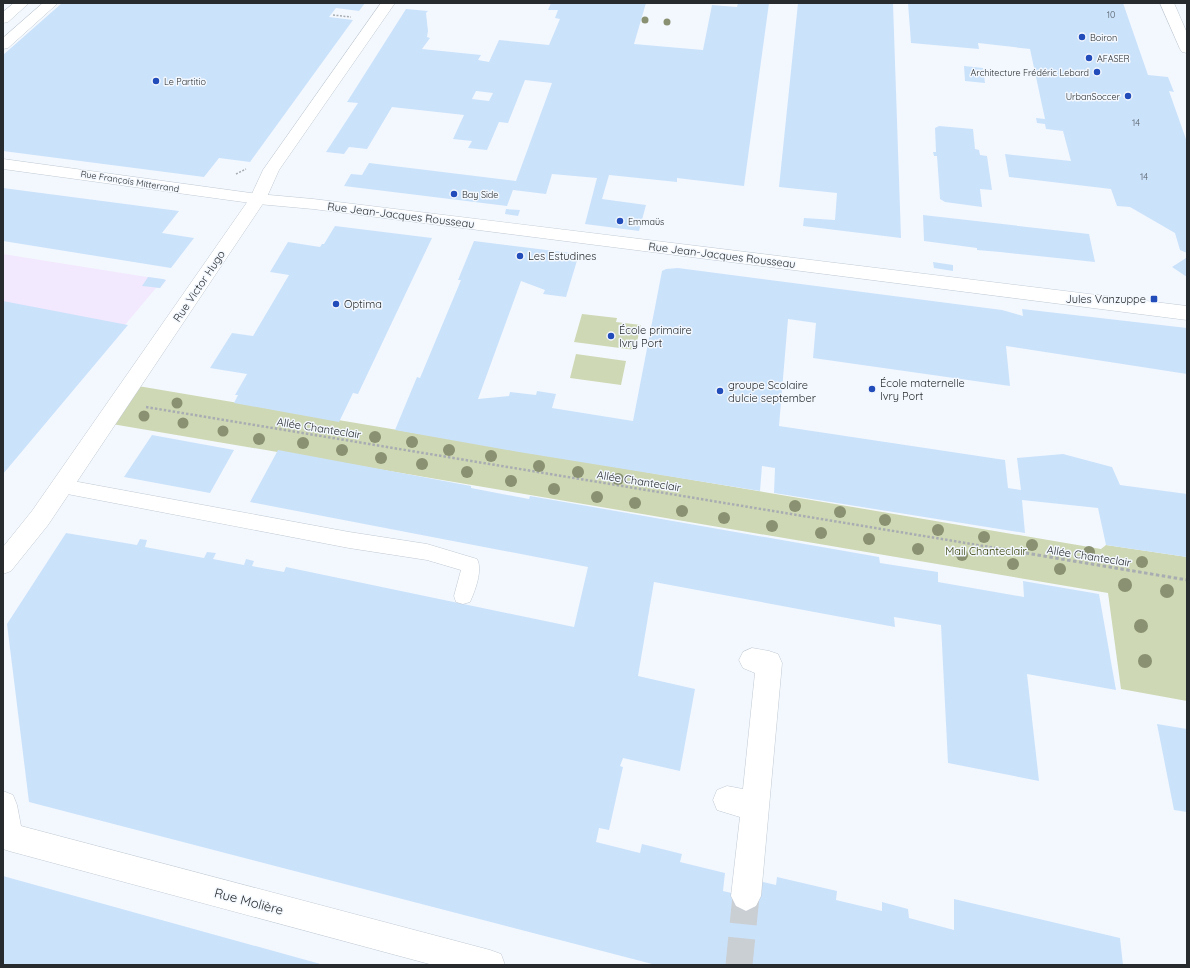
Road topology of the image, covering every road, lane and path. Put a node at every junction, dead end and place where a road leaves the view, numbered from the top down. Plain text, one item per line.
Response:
1 (22, 3) edge
2 (51, 3) edge
3 (388, 3) edge
4 (1167, 3) edge
5 (333, 15) dead end
6 (354, 18) dead end
7 (3, 20) edge
8 (3, 45) edge
9 (1187, 49) edge
10 (3, 164) edge
11 (258, 199) junction
12 (1187, 313) edge
13 (120, 402) junction
14 (62, 486) junction
15 (3, 564) edge
16 (1187, 580) edge
17 (463, 596) dead end
18 (752, 660) dead end
19 (728, 800) dead end
20 (3, 805) edge
21 (755, 806) junction
22 (6, 836) edge
23 (746, 896) tunnel mouth
24 (490, 965) edge

1 - 7 street
2 - 8 street
3 - 11 street, Rue Victor Hugo
4 - 9 street
5 - 6 path
10 - 11 street, Rue François Mitterrand
11 - 12 street, Rue Jean-Jacques Rousseau
11 - 13 street, Rue Victor Hugo
13 - 14 street, Rue Victor Hugo
13 - 16 path, Allée Chanteclair
14 - 15 street, Rue Victor Hugo
14 - 17 lane
18 - 21 street
19 - 21 street
20 - 22 street, Rue Molière
21 - 23 street
22 - 24 street, Rue Molière

